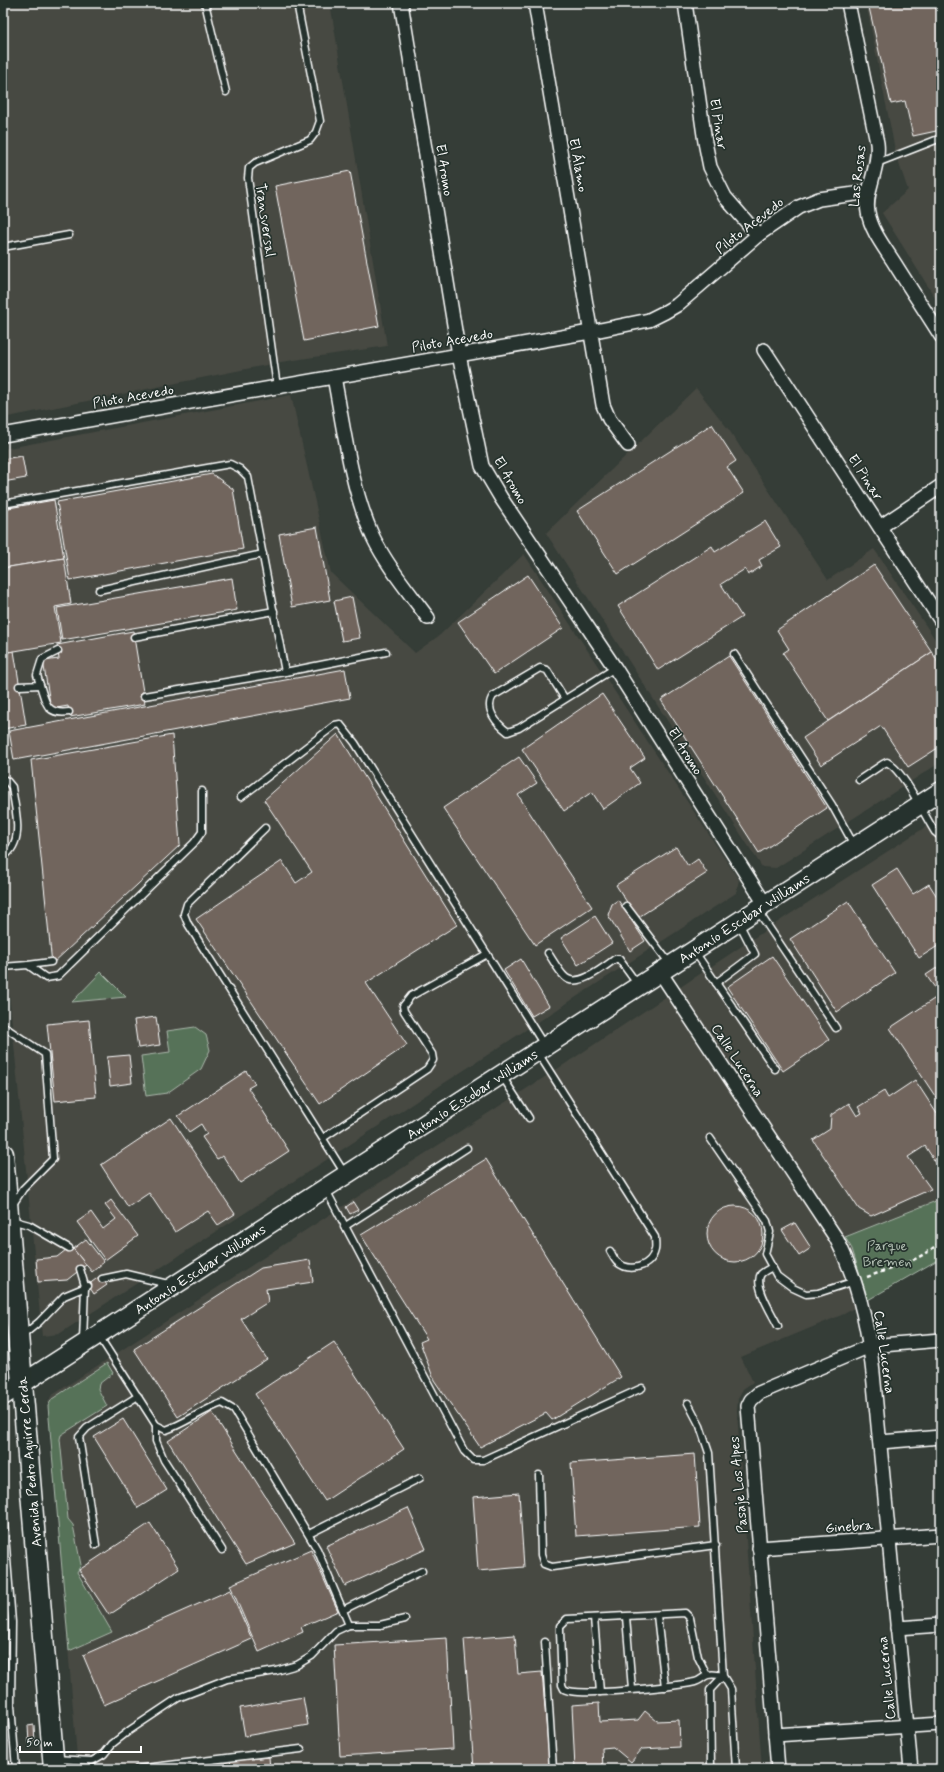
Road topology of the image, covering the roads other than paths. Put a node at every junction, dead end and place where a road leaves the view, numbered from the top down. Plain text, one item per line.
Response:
1 (205, 3) edge
2 (297, 3) edge
3 (401, 3) edge
4 (535, 3) edge
5 (685, 3) edge
6 (848, 3) edge
7 (226, 92) dead end
8 (941, 138) edge
9 (877, 164) junction
10 (869, 192) junction
11 (68, 235) dead end
12 (758, 235) junction
13 (3, 248) edge
14 (590, 332) junction
15 (941, 336) edge
16 (764, 350) dead end
17 (459, 355) junction
18 (334, 377) junction
19 (277, 387) junction
20 (3, 435) edge
21 (628, 445) dead end
22 (941, 486) edge
23 (3, 504) edge
24 (880, 526) junction
25 (263, 554) junction
26 (99, 590) dead end
27 (274, 611) junction
28 (428, 618) dead end
29 (941, 621) edge
30 (134, 637) dead end
31 (58, 652) dead end
32 (386, 652) dead end
33 (734, 654) dead end
34 (615, 668) junction
35 (285, 672) junction
36 (40, 685) junction
37 (19, 686) dead end
38 (144, 696) dead end
39 (565, 699) junction
40 (69, 712) dead end
41 (3, 779) edge
42 (859, 780) dead end
43 (202, 791) dead end
44 (941, 791) edge
45 (241, 797) dead end
46 (920, 805) junction
47 (265, 828) dead end
48 (941, 837) edge
49 (855, 846) junction
50 (3, 857) edge
51 (626, 906) dead end
52 (761, 907) junction
53 (738, 922) junction
54 (694, 950) junction
55 (548, 953) dead end
56 (487, 954) junction
57 (51, 962) dead end
58 (28, 965) junction
59 (3, 967) edge
60 (666, 969) junction
61 (716, 983) junction
62 (639, 986) junction
63 (3, 1026) edge
64 (836, 1028) dead end
65 (541, 1049) junction
66 (775, 1069) dead end
67 (501, 1075) junction
68 (529, 1118) dead end
69 (323, 1138) junction
70 (710, 1138) dead end
71 (467, 1148) dead end
72 (3, 1154) edge
73 (346, 1175) junction
74 (325, 1188) junction
75 (8, 1216) junction
76 (344, 1227) junction
77 (69, 1248) dead end
78 (610, 1251) dead end
79 (772, 1267) junction
80 (80, 1269) dead end
81 (102, 1279) dead end
82 (855, 1282) junction
83 (87, 1286) junction
84 (174, 1286) junction
85 (778, 1326) dead end
86 (19, 1338) junction
87 (90, 1340) junction
88 (941, 1340) edge
89 (870, 1346) junction
90 (23, 1384) junction
91 (642, 1388) dead end
92 (3, 1396) edge
93 (138, 1396) junction
94 (688, 1403) dead end
95 (156, 1425) junction
96 (941, 1437) edge
97 (880, 1442) junction
98 (539, 1475) dead end
99 (420, 1478) dead end
100 (3, 1509) edge
101 (309, 1534) junction
102 (941, 1535) edge
103 (888, 1539) junction
104 (96, 1545) dead end
105 (716, 1546) junction
106 (759, 1548) junction
107 (222, 1550) dead end
108 (422, 1571) dead end
109 (342, 1610) junction
110 (658, 1614) junction
111 (626, 1617) junction
112 (594, 1618) junction
113 (405, 1619) dead end
114 (349, 1625) junction
115 (941, 1625) edge
116 (897, 1628) junction
117 (545, 1642) dead end
118 (707, 1675) junction
119 (723, 1676) junction
120 (664, 1687) junction
121 (632, 1689) junction
122 (600, 1692) junction
123 (941, 1724) edge
124 (907, 1726) junction
125 (775, 1735) junction
126 (3, 1748) edge
127 (301, 1749) dead end
128 (54, 1764) edge
129 (5, 1769) edge
130 (16, 1769) edge
131 (137, 1769) edge
132 (553, 1769) edge
133 (711, 1769) edge
134 (736, 1769) edge
135 (778, 1769) edge
136 (911, 1769) edge

1 - 7 lane
2 - 19 lane, Transversal
3 - 17 street, El Aromo
4 - 14 street, El Álamo
5 - 12 street, El Pinar
6 - 9 street, Las Rosas
8 - 9 lane
9 - 10 street, Las Rosas
10 - 12 street, Piloto Acevedo
10 - 15 street, Las Rosas
11 - 13 lane
12 - 14 street, Piloto Acevedo
14 - 17 street, Piloto Acevedo
14 - 21 street, El Álamo
16 - 24 street, El Pinar
17 - 18 street, Piloto Acevedo
17 - 34 street, El Aromo
18 - 19 street, Piloto Acevedo
18 - 28 street
19 - 20 street, Piloto Acevedo
22 - 24 street
23 - 25 lane
24 - 29 street, El Pinar
25 - 26 lane
25 - 27 lane
27 - 30 lane
27 - 35 lane
31 - 36 lane
32 - 35 lane
33 - 49 lane
34 - 39 lane
34 - 52 street, El Aromo
35 - 38 lane
36 - 37 lane
36 - 40 lane
39 - 39 lane
41 - 50 lane
42 - 46 lane
43 - 58 lane
44 - 46 street, Antonio Escobar Williams
45 - 56 lane
46 - 48 lane
46 - 49 street, Antonio Escobar Williams
47 - 69 lane
49 - 52 street, Antonio Escobar Williams
51 - 60 lane
52 - 53 street, Antonio Escobar Williams
52 - 64 lane
53 - 54 street, Antonio Escobar Williams
53 - 61 lane
54 - 60 street, Antonio Escobar Williams
54 - 61 lane
55 - 62 lane
56 - 65 lane
56 - 69 lane
57 - 58 lane
58 - 59 lane
60 - 62 street, Antonio Escobar Williams
60 - 82 street, Calle Lucerna
61 - 66 lane
62 - 65 street, Antonio Escobar Williams
63 - 75 lane
65 - 67 street, Antonio Escobar Williams
65 - 78 lane
67 - 68 lane
67 - 73 street, Antonio Escobar Williams
69 - 73 lane
70 - 79 lane
71 - 76 lane
72 - 75 main road, Avenida Pedro Aguirre Cerda
73 - 74 street, Antonio Escobar Williams
74 - 76 lane
74 - 84 street, Antonio Escobar Williams
75 - 77 lane
75 - 86 main road, Avenida Pedro Aguirre Cerda
76 - 91 lane
79 - 82 lane
79 - 85 lane
80 - 83 lane
81 - 84 lane
82 - 89 street, Calle Lucerna
83 - 86 lane
83 - 87 lane
84 - 87 street, Antonio Escobar Williams
86 - 90 main road, Avenida Pedro Aguirre Cerda
87 - 90 street, Antonio Escobar Williams
87 - 93 lane
88 - 89 street, Pasaje Los Alpes
89 - 97 street, Calle Lucerna
89 - 106 street, Pasaje Los Alpes
90 - 92 street, Antonio Escobar Williams
90 - 128 main road, Avenida Pedro Aguirre Cerda
93 - 95 lane
93 - 104 lane
94 - 105 lane
95 - 101 lane
95 - 107 lane
96 - 97 street
97 - 103 street, Calle Lucerna
98 - 105 lane
99 - 101 lane
100 - 130 lane
101 - 109 lane
102 - 103 street, Ginebra
103 - 106 street, Ginebra
103 - 116 street, Calle Lucerna
105 - 119 lane
106 - 125 street, Pasaje Los Alpes
108 - 109 lane
109 - 114 lane
110 - 111 lane
110 - 118 lane
110 - 120 lane
111 - 112 lane
111 - 121 lane
112 - 122 lane
112 - 122 lane
113 - 114 lane
114 - 128 lane
115 - 116 street
116 - 124 street, Calle Lucerna
117 - 132 lane
118 - 119 lane
118 - 120 lane
119 - 133 lane
119 - 134 lane
120 - 121 lane
121 - 122 lane
123 - 124 street
124 - 125 street
124 - 136 street, Calle Lucerna
125 - 135 street, Pasaje Los Alpes
126 - 129 lane
127 - 131 lane

